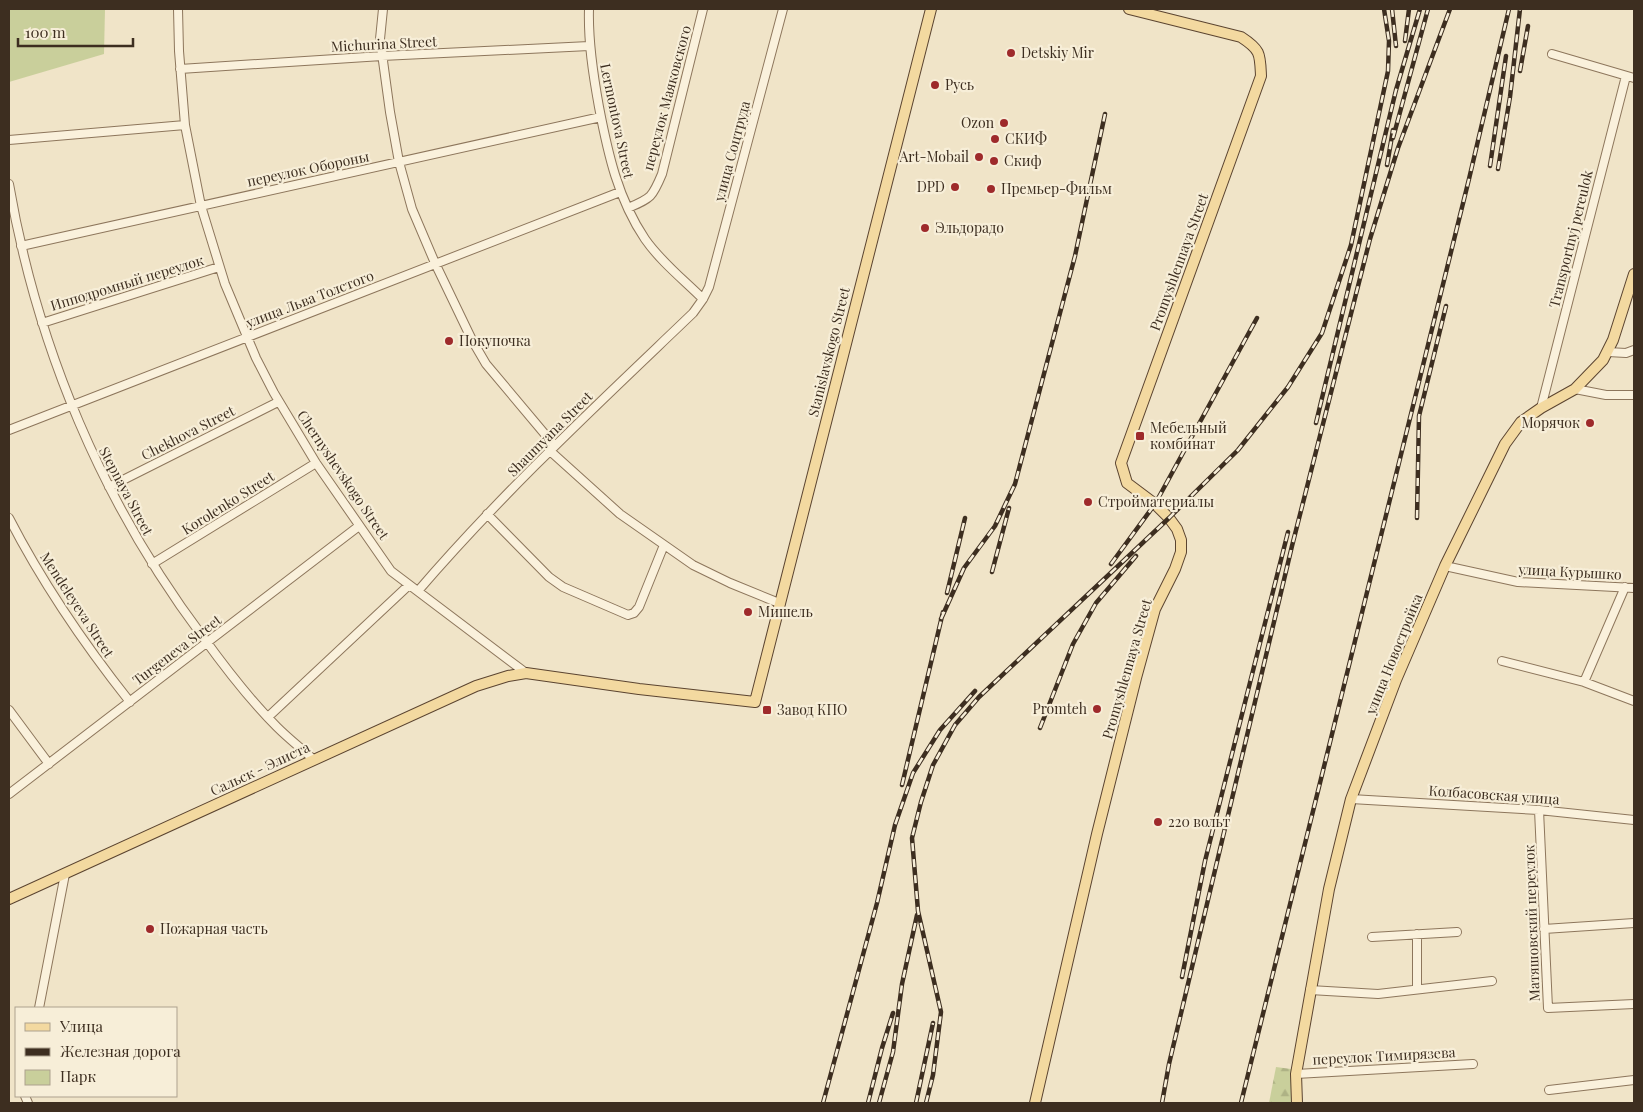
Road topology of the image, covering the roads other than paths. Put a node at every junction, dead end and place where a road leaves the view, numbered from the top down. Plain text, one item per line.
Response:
1 (178, 9) edge
2 (383, 9) edge
3 (589, 9) edge
4 (704, 9) edge
5 (783, 9) edge
6 (931, 9) edge
7 (1129, 9) edge
8 (589, 46) junction
9 (1552, 54) dead end
10 (382, 56) junction
11 (180, 69) junction
12 (1626, 76) junction
13 (1634, 78) edge
14 (601, 117) junction
15 (185, 125) junction
16 (9, 140) edge
17 (399, 162) junction
18 (9, 184) edge
19 (620, 192) junction
20 (201, 206) junction
21 (628, 208) junction
22 (21, 246) junction
23 (435, 263) junction
24 (219, 268) junction
25 (1634, 274) edge
26 (703, 299) junction
27 (42, 323) junction
28 (246, 337) junction
29 (1634, 350) edge
30 (1608, 352) junction
31 (1575, 389) junction
32 (1634, 395) edge
33 (278, 402) junction
34 (72, 405) junction
35 (1542, 408) junction
36 (9, 430) edge
37 (552, 447) junction
38 (316, 463) junction
39 (108, 486) junction
40 (487, 514) junction
41 (9, 518) edge
42 (359, 526) junction
43 (664, 545) junction
44 (152, 564) junction
45 (1445, 566) junction
46 (409, 585) junction
47 (1625, 587) junction
48 (1634, 588) edge
49 (418, 591) junction
50 (779, 604) junction
51 (207, 643) junction
52 (1502, 661) dead end
53 (526, 673) junction
54 (1584, 682) junction
55 (1634, 701) edge
56 (130, 702) junction
57 (755, 702) joint
58 (9, 710) edge
59 (268, 717) junction
60 (314, 760) junction
61 (49, 764) junction
62 (9, 794) edge
63 (1352, 799) junction
64 (1539, 810) junction
65 (1634, 820) edge
66 (65, 874) junction
67 (9, 899) edge
68 (1634, 923) edge
69 (1544, 929) junction
70 (1457, 932) dead end
71 (1417, 934) junction
72 (1372, 937) dead end
73 (1492, 980) dead end
74 (1417, 989) junction
75 (1310, 990) junction
76 (1634, 1004) edge
77 (39, 1007) edge
78 (1473, 1064) dead end
79 (1296, 1074) junction
80 (1634, 1080) edge
81 (1549, 1090) dead end
82 (1035, 1103) edge
83 (1297, 1103) edge

1 - 11 street, Chernyshevskogo Street
2 - 10 street
3 - 8 street, Lermontova Street
4 - 21 street, переулок Маяковского
5 - 26 street, улица Соцтруда
6 - 50 main road, Stanislavskogo Street
7 - 82 main road, Promyshlennaya Street
8 - 10 street, Michurina Street
8 - 14 street, Lermontova Street
9 - 12 street
10 - 11 street, Michurina Street
10 - 17 street
11 - 15 street, Chernyshevskogo Street
12 - 13 street
12 - 35 street, Transportnyj pereulok
14 - 17 street, переулок Обороны
14 - 19 street, Lermontova Street
15 - 16 street
15 - 20 street, Chernyshevskogo Street
17 - 20 street, переулок Обороны
17 - 23 street
18 - 22 street, Stepnaya Street
19 - 21 street, Lermontova Street
19 - 23 street, улица Льва Толстого
20 - 22 street, переулок Обороны
20 - 24 street, Chernyshevskogo Street
21 - 26 street, Lermontova Street
22 - 27 street, Stepnaya Street
23 - 28 street, улица Льва Толстого
23 - 37 street
24 - 27 street, Ипподромный переулок
24 - 28 street, Chernyshevskogo Street
25 - 30 main road, улица Новостройка
26 - 37 street, Shaumyana Street
27 - 34 street, Stepnaya Street
28 - 33 street, Chernyshevskogo Street
28 - 34 street, улица Льва Толстого
29 - 30 street
30 - 31 main road, улица Новостройка
31 - 32 street
31 - 35 main road, улица Новостройка
33 - 38 street, Chernyshevskogo Street
33 - 39 street, Chekhova Street
34 - 36 street, улица Льва Толстого
34 - 39 street, Stepnaya Street
35 - 45 main road, улица Новостройка
37 - 40 street, Shaumyana Street
37 - 43 street
38 - 42 street, Chernyshevskogo Street
38 - 44 street, Korolenko Street
39 - 44 street, Stepnaya Street
40 - 43 street
40 - 49 street, Shaumyana Street
41 - 56 street, Mendeleyeva Street
42 - 46 street, Chernyshevskogo Street
42 - 51 street, Turgeneva Street
43 - 50 street
44 - 51 street, Stepnaya Street
45 - 47 street, улица Курышко
45 - 63 main road, улица Новостройка
46 - 49 street, Chernyshevskogo Street
46 - 59 street
47 - 48 street, улица Курышко
47 - 54 street
49 - 53 street, Chernyshevskogo Street
50 - 57 main road, Stanislavskogo Street
51 - 56 street, Turgeneva Street
51 - 59 street, Stepnaya Street
52 - 54 street
53 - 57 main road, Chernyshevskogo Street
53 - 60 main road, Сальск - Элиста
54 - 55 street
56 - 61 street, Turgeneva Street
58 - 61 street
59 - 60 street, Stepnaya Street
60 - 66 main road, Сальск - Элиста
61 - 62 street, Turgeneva Street
63 - 64 street, Колбасовская улица
63 - 75 main road, улица Новостройка
64 - 65 street, Колбасовская улица
64 - 69 street, Матяшовский переулок
66 - 67 main road, Сальск - Элиста
66 - 77 street
68 - 69 street
69 - 76 street, Матяшовский переулок
70 - 71 street
71 - 72 street
71 - 74 street
73 - 74 street
74 - 75 street
75 - 79 main road, улица Новостройка
78 - 79 street, переулок Тимирязева
79 - 83 main road, улица Новостройка
80 - 81 street

